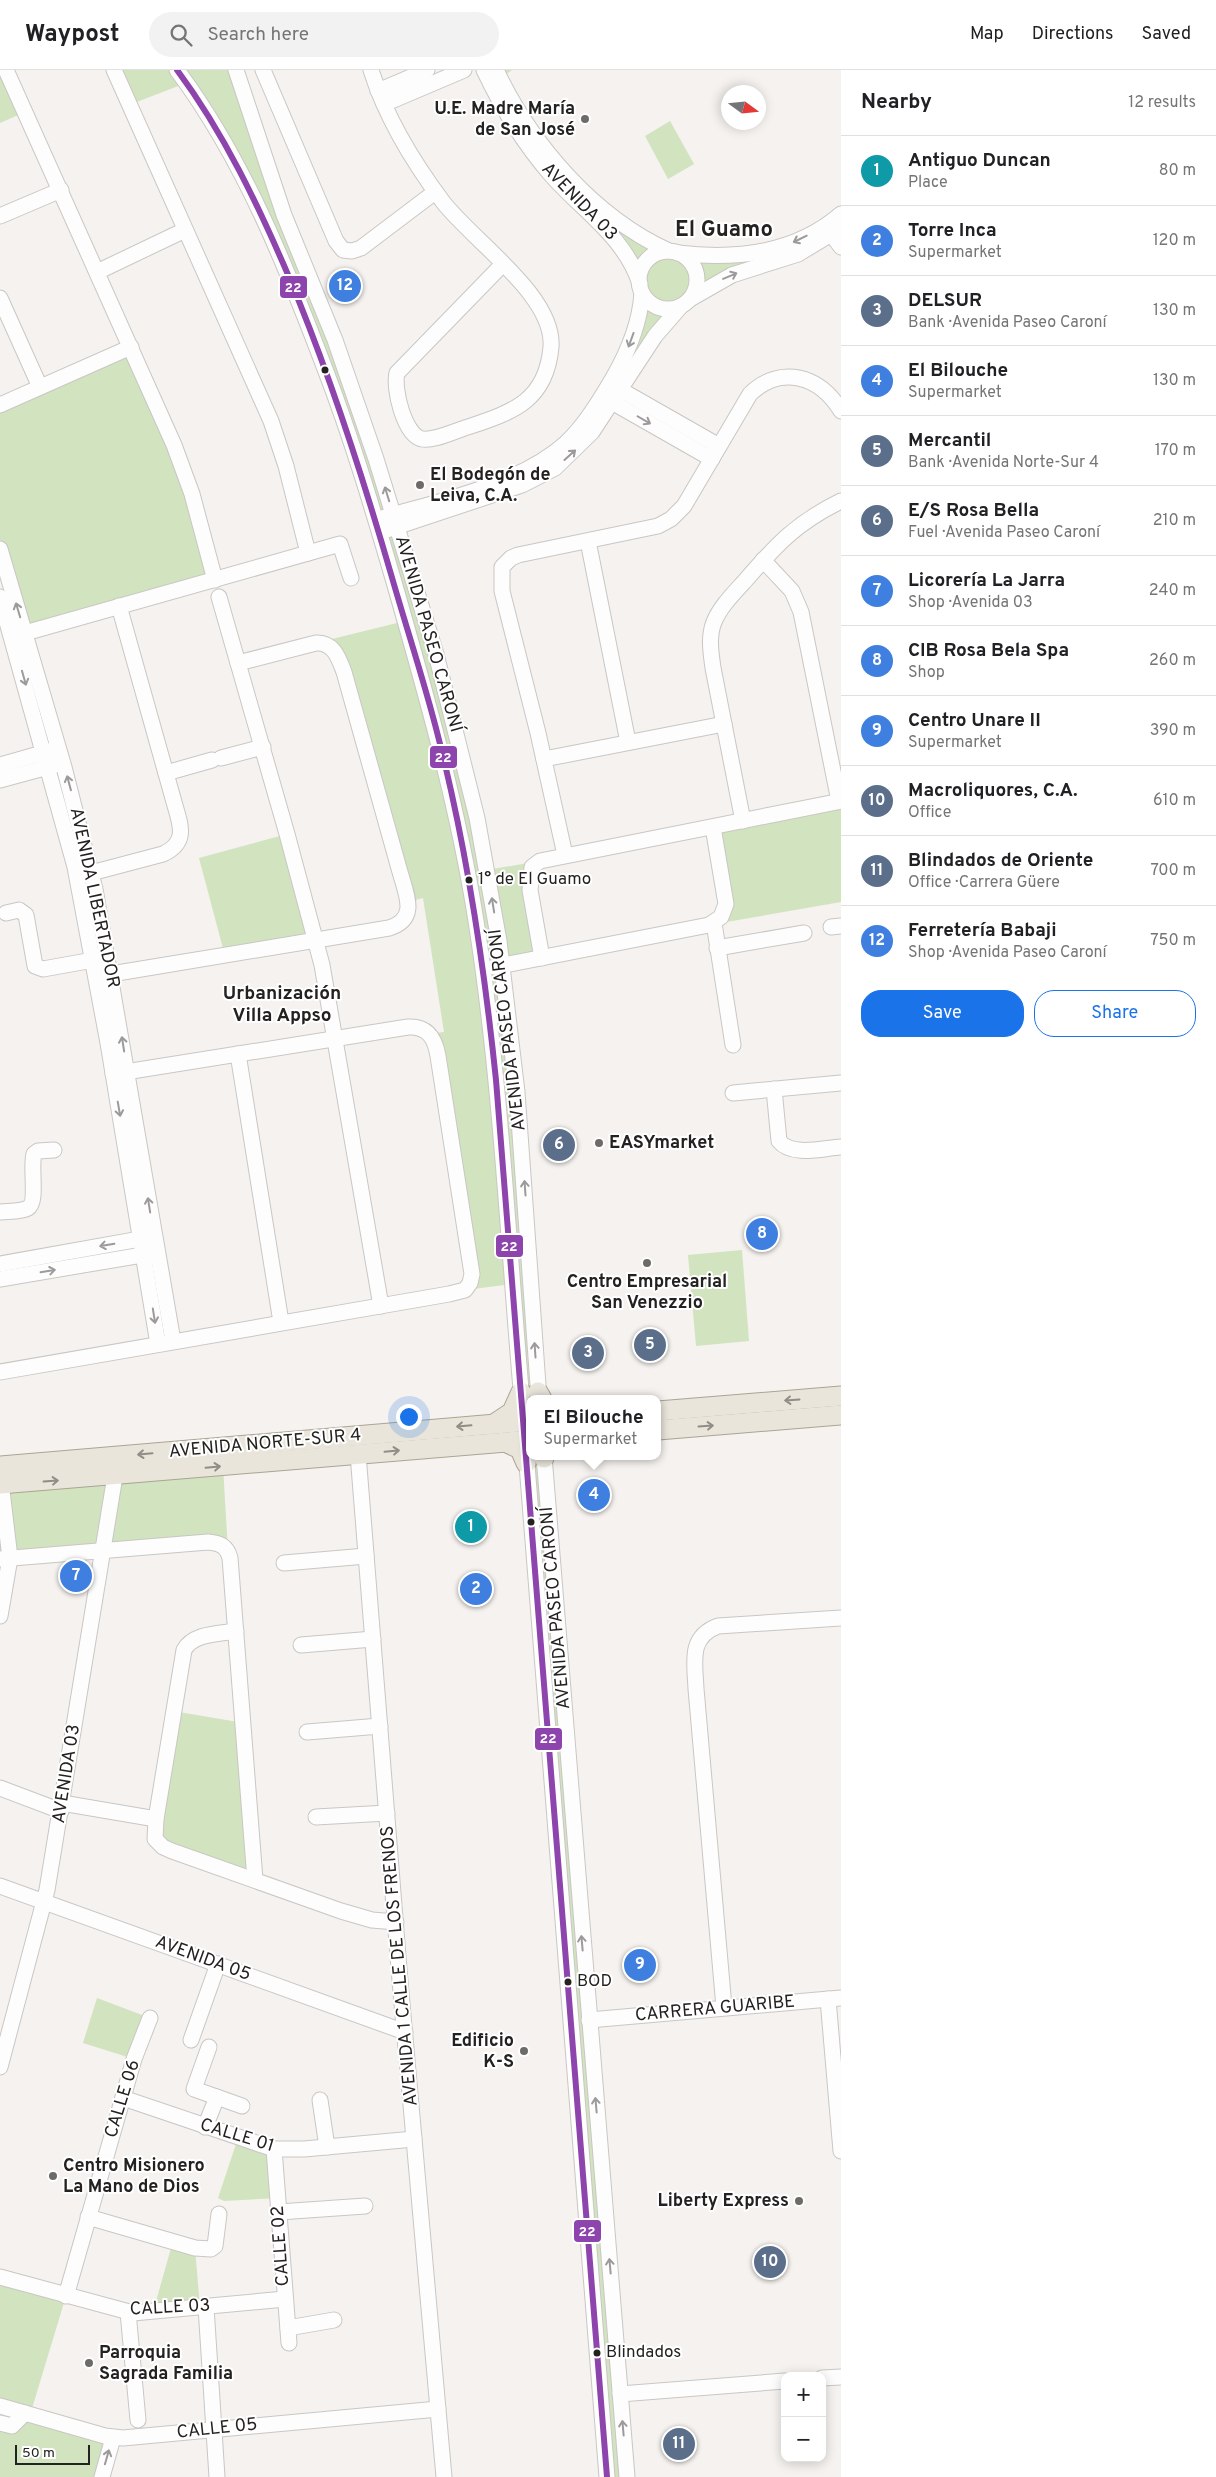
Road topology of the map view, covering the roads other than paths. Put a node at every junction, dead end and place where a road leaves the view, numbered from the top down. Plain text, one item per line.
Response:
1 (6, 70) edge
2 (114, 70) edge
3 (177, 70) edge
4 (236, 70) edge
5 (263, 70) edge
6 (371, 70) edge
7 (428, 70) edge
8 (464, 70) edge
9 (484, 70) edge
10 (496, 70) edge
11 (381, 97) junction
12 (60, 190) junction
13 (435, 192) junction
14 (0, 216) edge
15 (836, 225) edge
16 (185, 230) junction
17 (841, 248) edge
18 (674, 252) junction
19 (503, 264) junction
20 (97, 272) junction
21 (641, 288) junction
22 (0, 298) edge
23 (685, 303) junction
24 (131, 347) junction
25 (40, 387) junction
26 (611, 393) junction
27 (0, 405) edge
28 (841, 411) edge
29 (716, 453) junction
30 (841, 501) edge
31 (395, 521) junction
32 (378, 526) junction
33 (588, 541) junction
34 (0, 549) edge
35 (308, 553) junction
36 (763, 560) junction
37 (351, 578) dead end
38 (215, 580) junction
39 (0, 597) edge
40 (219, 597) dead end
41 (119, 606) junction
42 (25, 632) junction
43 (238, 663) junction
44 (724, 724) junction
45 (628, 742) junction
46 (262, 747) junction
47 (54, 757) junction
48 (544, 759) junction
49 (0, 765) edge
50 (166, 773) junction
51 (0, 780) edge
52 (840, 801) edge
53 (743, 821) junction
54 (713, 826) junction
55 (565, 856) junction
56 (91, 873) junction
57 (6, 913) dead end
58 (714, 923) junction
59 (804, 934) dead end
60 (316, 941) junction
61 (717, 948) junction
62 (542, 958) junction
63 (93, 960) junction
64 (503, 965) junction
65 (483, 969) junction
66 (111, 974) junction
67 (334, 1039) junction
68 (733, 1045) dead end
69 (238, 1054) junction
70 (120, 1073) junction
71 (841, 1083) edge
72 (774, 1089) junction
73 (733, 1093) dead end
74 (841, 1147) edge
75 (54, 1150) dead end
76 (0, 1212) edge
77 (148, 1238) junction
78 (151, 1254) junction
79 (0, 1264) edge
80 (0, 1278) edge
81 (381, 1306) junction
82 (281, 1322) junction
83 (165, 1342) junction
84 (0, 1372) edge
85 (535, 1395) edge
86 (841, 1396) edge
87 (526, 1402) edge
88 (661, 1411) edge
89 (841, 1415) edge
90 (526, 1421) edge
91 (494, 1424) junction
92 (661, 1430) edge
93 (526, 1440) edge
94 (505, 1442) junction
95 (526, 1452) edge
96 (0, 1454) edge
97 (358, 1454) junction
98 (539, 1460) edge
99 (539, 1460) edge
100 (24, 1464) junction
101 (115, 1476) junction
102 (0, 1477) edge
103 (103, 1550) junction
104 (366, 1556) junction
105 (5, 1559) edge
106 (284, 1563) dead end
107 (0, 1616) edge
108 (841, 1618) edge
109 (236, 1631) junction
110 (373, 1639) junction
111 (300, 1645) dead end
112 (380, 1726) junction
113 (307, 1732) dead end
114 (0, 1788) edge
115 (62, 1807) junction
116 (387, 1813) junction
117 (316, 1817) dead end
118 (156, 1819) junction
119 (255, 1880) junction
120 (0, 1886) edge
121 (45, 1902) junction
122 (396, 1922) junction
123 (218, 1964) junction
124 (835, 1999) edge
125 (724, 2007) junction
126 (150, 2018) dead end
127 (588, 2020) junction
128 (405, 2032) junction
129 (191, 2040) dead end
130 (209, 2047) dead end
131 (0, 2067) edge
132 (123, 2098) junction
133 (216, 2098) junction
134 (320, 2100) dead end
135 (242, 2106) dead end
136 (205, 2127) junction
137 (414, 2139) junction
138 (327, 2147) junction
139 (274, 2149) junction
140 (841, 2151) edge
141 (364, 2206) dead end
142 (279, 2212) junction
143 (219, 2214) dead end
144 (88, 2217) junction
145 (0, 2276) edge
146 (66, 2296) junction
147 (285, 2299) junction
148 (206, 2307) junction
149 (128, 2312) junction
150 (334, 2320) dead end
151 (841, 2377) edge
152 (826, 2378) edge
153 (781, 2381) edge
154 (620, 2394) junction
155 (0, 2406) edge
156 (438, 2409) junction
157 (25, 2413) junction
158 (138, 2420) dead end
159 (0, 2423) edge
160 (214, 2429) junction
161 (113, 2438) junction
162 (102, 2477) edge
163 (217, 2477) edge
164 (444, 2477) edge
165 (607, 2477) edge
166 (627, 2477) edge

1 - 12 street
2 - 16 street
3 - 32 street, AVENIDA PASEO CARONÍ
31 -> 4 street, AVENIDA PASEO CARONÍ
5 - 13 street
6 - 11 street
7 - 11 street
8 - 11 street
9 - 21 street, AVENIDA 03
10 - 18 street, AVENIDA 03
11 - 13 street
12 - 14 street
12 - 20 street
13 - 19 street
15 - 17 street
15 -> 18 street
23 -> 15 street
16 - 20 street
16 - 35 street
18 - 21 street
18 - 23 street
19 - 19 street
20 - 24 street
21 - 23 street
21 -> 26 street
22 - 25 street
23 - 26 street
24 - 25 street
24 - 38 street
25 - 27 street
26 - 29 street
26 - 31 street
28 - 29 street
29 - 33 street
30 - 36 street
31 - 32 street
64 -> 31 street, AVENIDA PASEO CARONÍ
32 - 65 street, AVENIDA PASEO CARONÍ
33 - 45 street
33 - 48 street
42 -> 34 street, AVENIDA LIBERTADOR
35 - 37 street
35 - 38 street
36 - 44 street
36 - 52 street
38 - 41 street
39 -> 47 street, AVENIDA LIBERTADOR
40 - 43 street
41 - 42 street
41 - 50 street
42 - 47 street, AVENIDA LIBERTADOR
43 - 46 street
43 - 60 street
44 - 45 street
44 - 53 street
45 - 48 street
46 - 50 street
46 - 60 street
47 - 49 street
47 - 51 street
56 -> 47 street, AVENIDA LIBERTADOR
47 - 63 street, AVENIDA LIBERTADOR
48 - 55 street
50 - 56 street
52 - 53 street
53 - 54 street
54 - 55 street
54 - 58 street
55 - 62 street
56 - 66 street, AVENIDA LIBERTADOR
57 - 63 street
58 - 61 street
58 - 62 street
59 - 61 street
60 - 66 street
60 - 67 street
61 - 68 street
62 - 64 street
63 - 70 street, AVENIDA LIBERTADOR
64 - 65 street
85 -> 64 street, AVENIDA PASEO CARONÍ
65 - 85 street, AVENIDA PASEO CARONÍ
70 -> 66 street, AVENIDA LIBERTADOR
67 - 69 street
67 - 81 street
67 - 81 street
69 - 70 street
69 - 82 street
70 - 77 street, AVENIDA LIBERTADOR
71 - 72 street
72 - 73 street
72 - 74 street
75 - 76 street
77 - 78 street, AVENIDA LIBERTADOR
77 -> 79 street
80 -> 78 street
78 - 83 street, AVENIDA LIBERTADOR
81 - 82 street
82 - 83 street
83 - 84 street
86 -> 88 main road
87 - 91 main road
92 -> 89 main road
90 - 91 main road, AVENIDA NORTE-SUR 4
91 -> 100 main road, AVENIDA NORTE-SUR 4
93 - 94 main road, AVENIDA NORTE-SUR 4
94 - 95 main road
97 -> 94 main road, AVENIDA NORTE-SUR 4
96 - 100 main road
101 -> 97 main road, AVENIDA NORTE-SUR 4
97 - 104 street, AVENIDA 1 CALLE DE LOS FRENOS
127 -> 98 street, AVENIDA PASEO CARONÍ
99 - 165 street, AVENIDA PASEO CARONÍ
100 - 102 main road, AVENIDA NORTE-SUR 4
102 -> 101 main road, AVENIDA NORTE-SUR 4
101 - 103 street, AVENIDA 03
102 - 105 street
103 - 105 street
103 - 109 street
103 - 115 street, AVENIDA 03
104 - 106 street
104 - 110 street, AVENIDA 1 CALLE DE LOS FRENOS
105 - 107 street
108 - 125 street
109 - 118 street
109 - 119 street
110 - 111 street
110 - 112 street, AVENIDA 1 CALLE DE LOS FRENOS
112 - 113 street
112 - 116 street, AVENIDA 1 CALLE DE LOS FRENOS
114 - 115 street
115 - 118 street
115 - 121 street, AVENIDA 03
116 - 117 street
116 - 122 street, AVENIDA 1 CALLE DE LOS FRENOS
118 - 119 street
119 - 122 street
120 - 121 street, AVENIDA 05
121 - 123 street, AVENIDA 05
121 - 131 street, AVENIDA 03
122 - 128 street, AVENIDA 1 CALLE DE LOS FRENOS
123 - 128 street, AVENIDA 05
123 - 129 street
124 - 125 street, CARRERA GUARIBE
124 - 140 street
125 - 127 street, CARRERA GUARIBE
126 - 132 street, CALLE 06
154 -> 127 street, AVENIDA PASEO CARONÍ
128 - 137 street, AVENIDA 1 CALLE DE LOS FRENOS
130 - 133 street
132 - 136 street, CALLE 01
132 - 144 street, CALLE 06
133 - 135 street
133 - 136 street
134 - 138 street
136 - 139 street, CALLE 01
137 - 138 street, CALLE 01
137 - 156 street, AVENIDA 1 CALLE DE LOS FRENOS
138 - 139 street, CALLE 01
139 - 142 street, CALLE 02
141 - 142 street
142 - 147 street, CALLE 02
143 - 144 street
144 - 146 street, CALLE 06
145 - 146 street, CALLE 03
146 - 149 street, CALLE 03
147 - 148 street, CALLE 03
147 - 150 street, CALLE 02
148 - 149 street, CALLE 03
148 - 160 street
149 - 158 street
151 - 152 street
153 - 154 street
166 -> 154 street, AVENIDA PASEO CARONÍ
155 - 157 street, CALLE 05
156 - 160 street, CALLE 05
156 - 164 street, AVENIDA 1 CALLE DE LOS FRENOS
157 - 159 street
157 - 161 street, CALLE 05
160 - 161 street, CALLE 05
160 - 163 street
162 -> 161 street

